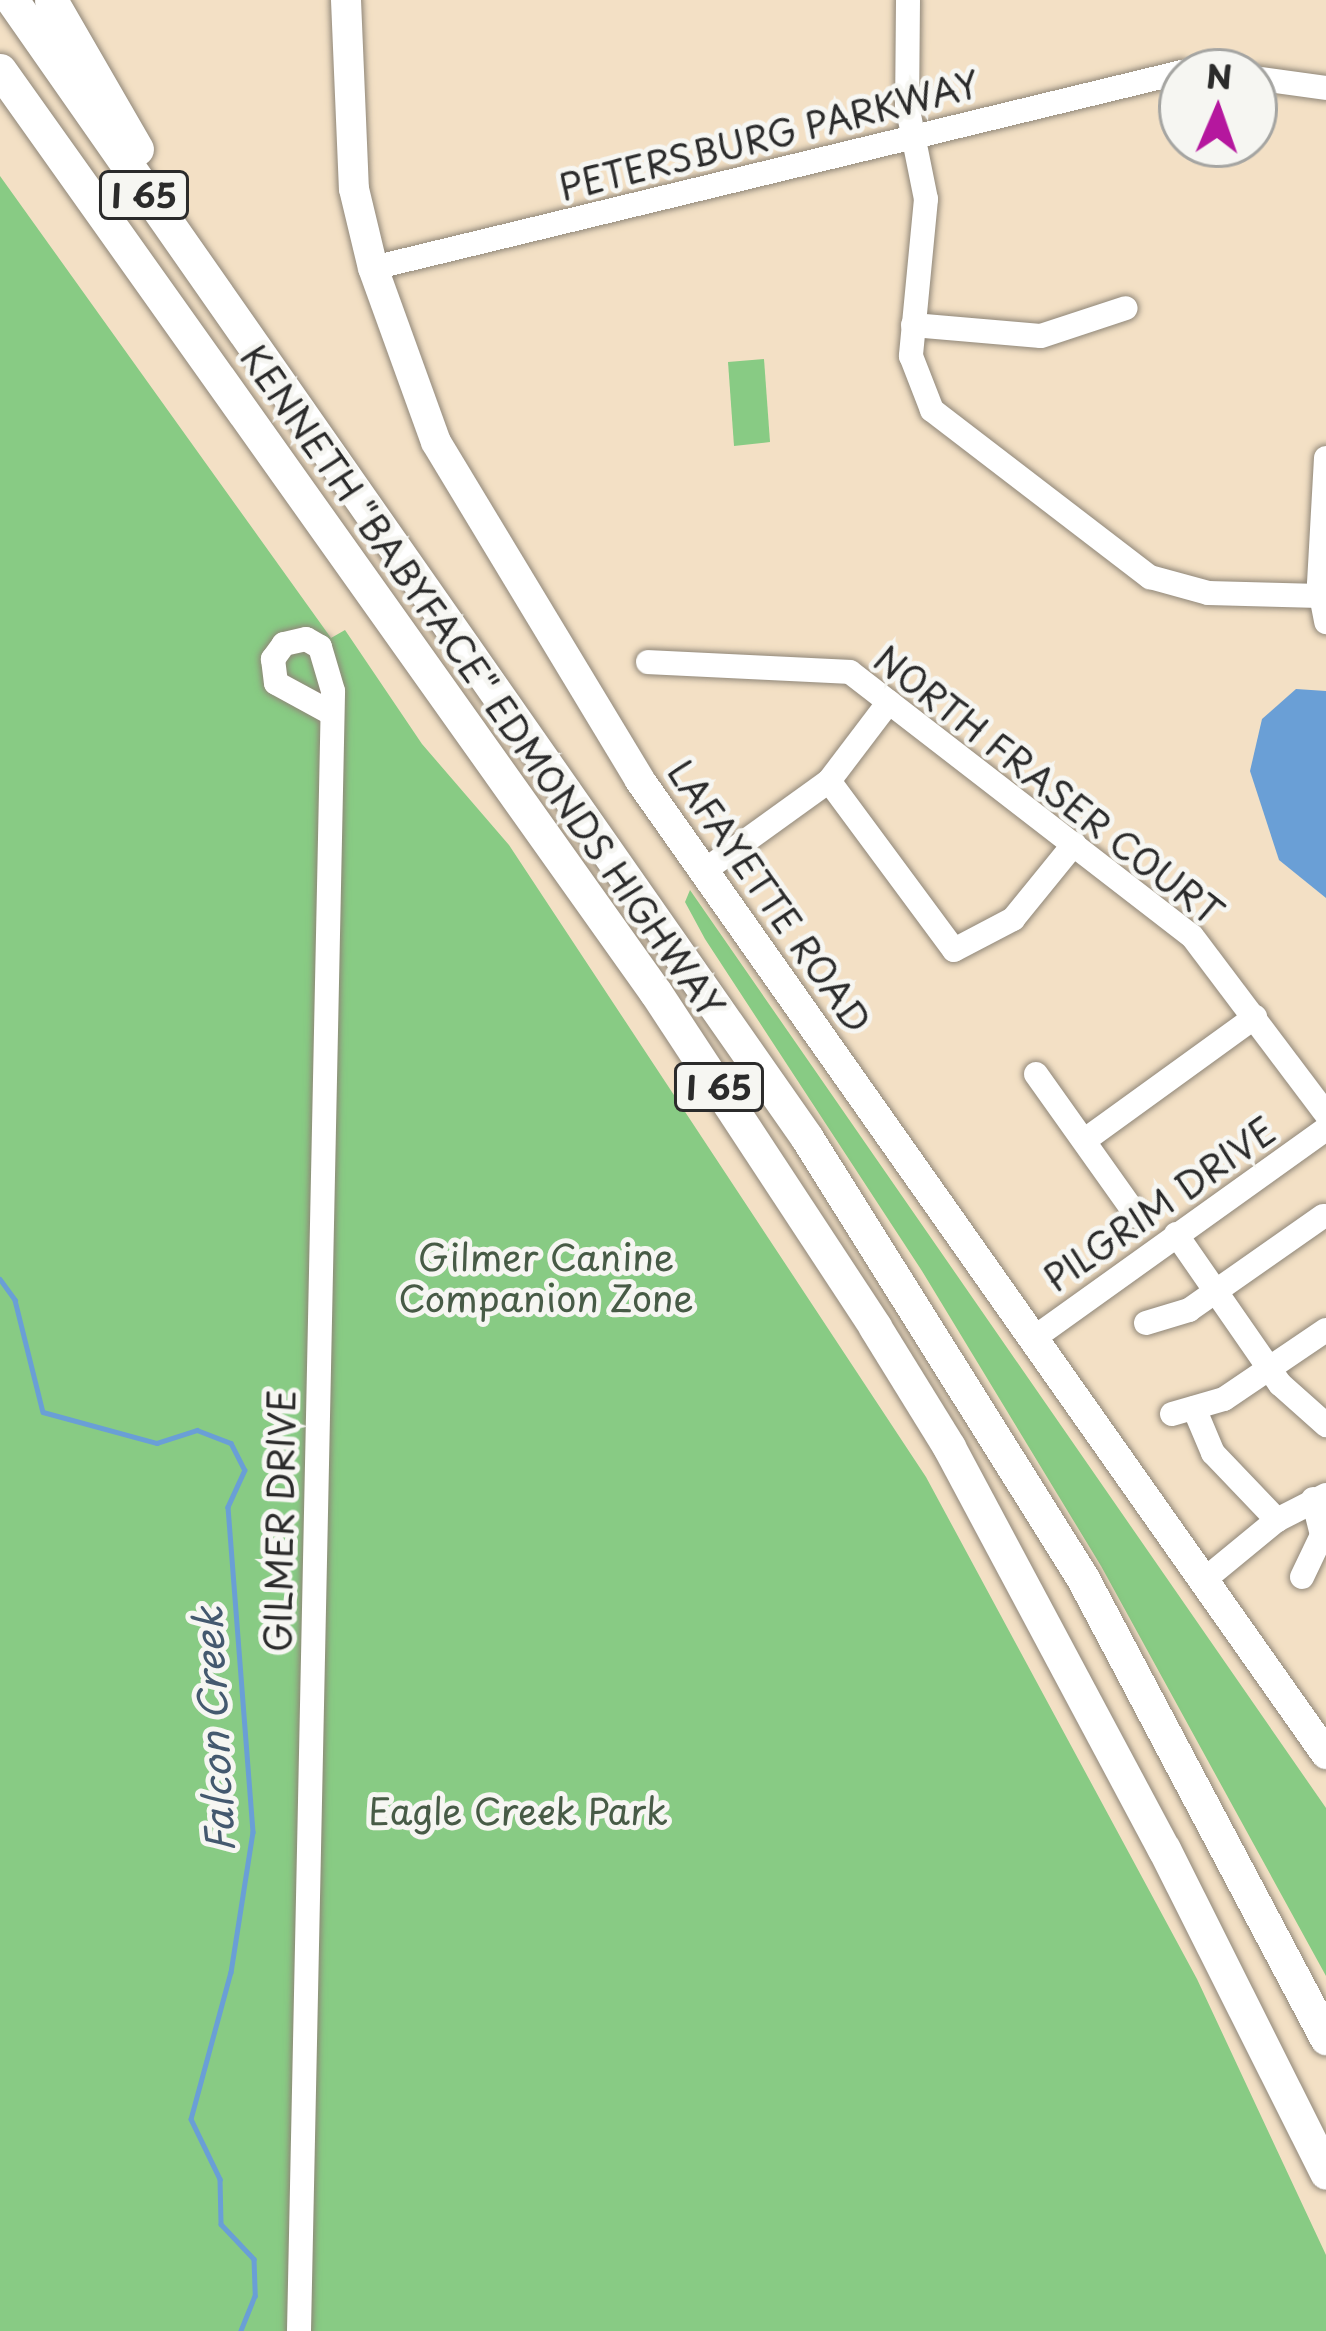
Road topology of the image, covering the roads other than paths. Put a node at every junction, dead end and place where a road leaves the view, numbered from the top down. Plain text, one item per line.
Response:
1 (12, 0) edge
2 (51, 0) edge
3 (346, 0) edge
4 (908, 0) edge
5 (0, 70) edge
6 (1158, 79) edge
7 (1278, 81) edge
8 (1326, 88) edge
9 (914, 135) junction
10 (373, 268) junction
11 (1126, 308) dead end
12 (913, 326) junction
13 (283, 385) junction
14 (1326, 458) edge
15 (1320, 596) junction
16 (1326, 622) edge
17 (648, 662) dead end
18 (889, 702) junction
19 (331, 712) dead end
20 (829, 781) junction
21 (1074, 844) junction
22 (704, 872) junction
23 (1255, 1017) junction
24 (1036, 1074) dead end
25 (1326, 1114) edge
26 (1326, 1129) edge
27 (1085, 1140) junction
28 (1137, 1216) dead end
29 (1323, 1216) dead end
30 (1176, 1234) junction
31 (1216, 1291) junction
32 (1145, 1323) dead end
33 (1326, 1330) edge
34 (1034, 1338) junction
35 (1270, 1370) junction
36 (1326, 1425) edge
37 (1319, 1497) edge
38 (1277, 1520) junction
39 (1302, 1577) dead end
40 (1204, 1580) junction
41 (1326, 1754) edge
42 (1326, 2038) edge
43 (1326, 2173) edge
44 (298, 2331) edge

1 - 13 highway, KENNETH "BABYFACE" EDMONDS HIGHWAY / I 65
2 - 13 highway
3 - 10 main road, LAFAYETTE ROAD
4 - 9 street
5 - 43 highway, KENNETH "BABYFACE" EDMONDS HIGHWAY / I 65
6 - 9 street, PETERSBURG PARKWAY
7 - 8 street
9 - 10 street, PETERSBURG PARKWAY
9 - 12 street
10 - 22 main road, LAFAYETTE ROAD
11 - 12 street
12 - 15 street
13 - 42 highway, KENNETH "BABYFACE" EDMONDS HIGHWAY / I 65
14 - 15 street
15 - 16 street
17 - 18 street, NORTH FRASER COURT
18 - 20 street
18 - 21 street, NORTH FRASER COURT
19 - 44 street, GILMER DRIVE
20 - 21 street
20 - 22 street
21 - 23 street, NORTH FRASER COURT
22 - 34 main road, LAFAYETTE ROAD
23 - 25 street, NORTH FRASER COURT
23 - 27 street
24 - 27 street
26 - 30 street, PILGRIM DRIVE
27 - 28 street
29 - 31 street
30 - 31 street
30 - 34 street, PILGRIM DRIVE
31 - 32 street
31 - 35 street
33 - 35 street
34 - 40 main road, LAFAYETTE ROAD
35 - 36 street
35 - 38 street
37 - 38 street
37 - 39 street
38 - 40 street
40 - 41 main road, LAFAYETTE ROAD

